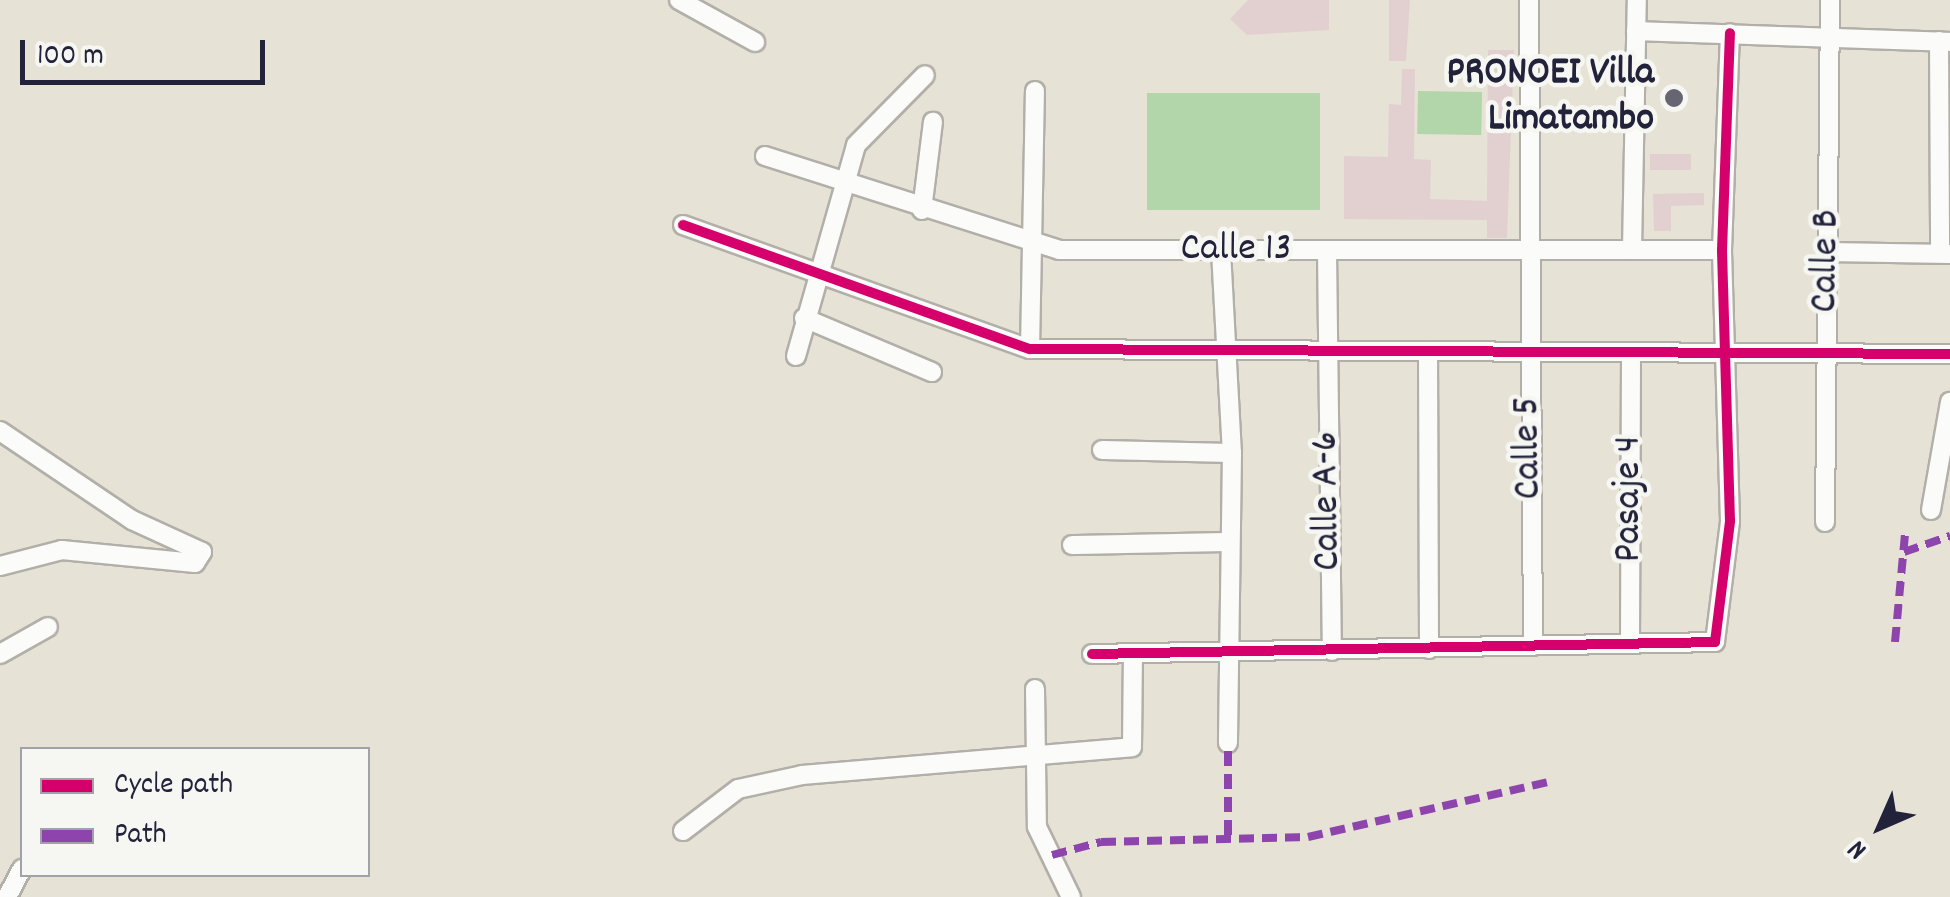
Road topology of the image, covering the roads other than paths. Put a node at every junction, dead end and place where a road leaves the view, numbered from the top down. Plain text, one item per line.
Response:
1 (679, 0) edge
2 (1529, 0) edge
3 (1637, 0) edge
4 (1830, 0) edge
5 (1636, 31) junction
6 (1730, 33) junction
7 (1830, 34) junction
8 (756, 42) dead end
9 (1945, 42) edge
10 (925, 75) dead end
11 (1035, 91) dead end
12 (933, 122) dead end
13 (765, 156) dead end
14 (842, 181) junction
15 (922, 210) junction
16 (683, 225) dead end
17 (1037, 246) junction
18 (1632, 250) junction
19 (1722, 250) junction
20 (1327, 251) junction
21 (1526, 251) junction
22 (1221, 252) junction
23 (1828, 252) junction
24 (1945, 254) edge
25 (816, 271) junction
26 (804, 318) junction
27 (1030, 349) junction
28 (1228, 350) junction
29 (1326, 350) junction
30 (1827, 351) junction
31 (1428, 352) junction
32 (1724, 352) junction
33 (1529, 353) junction
34 (1631, 354) junction
35 (1950, 354) edge
36 (796, 356) dead end
37 (932, 372) dead end
38 (1950, 402) edge
39 (0, 431) edge
40 (1102, 450) dead end
41 (1232, 453) junction
42 (1931, 510) dead end
43 (1825, 522) dead end
44 (1228, 542) junction
45 (1072, 545) dead end
46 (0, 566) edge
47 (48, 628) dead end
48 (1630, 644) junction
49 (1532, 646) junction
50 (1429, 648) junction
51 (1332, 651) junction
52 (1228, 653) junction
53 (0, 654) edge
54 (1092, 654) dead end
55 (1133, 654) junction
56 (1035, 689) dead end
57 (1228, 742) dead end
58 (1030, 755) junction
59 (683, 832) dead end
60 (20, 873) edge
61 (7, 897) edge
62 (1071, 897) edge

1 - 8 street
2 - 21 street, Calle 5
3 - 5 street
4 - 7 street, Calle B
5 - 6 street
5 - 18 street
6 - 7 street
6 - 19 street
7 - 9 street
7 - 23 street, Calle B
9 - 24 street
10 - 14 street
11 - 17 street
12 - 15 street
13 - 14 street, Calle 13
14 - 15 street, Calle 13
14 - 25 street
15 - 17 street, Calle 13
16 - 25 street
17 - 22 street, Calle 13
17 - 27 street
18 - 19 street, Calle 13
18 - 21 street, Calle 13
19 - 32 street
20 - 21 street, Calle 13
20 - 22 street, Calle 13
20 - 29 street, Calle A-6
21 - 33 street, Calle 5
22 - 28 street
23 - 24 street
23 - 30 street, Calle B
25 - 26 street
25 - 27 street
26 - 36 street
26 - 37 street
27 - 28 street
28 - 29 street
28 - 41 street
29 - 31 street
29 - 51 street, Calle A-6
30 - 32 street
30 - 35 street
30 - 43 street, Calle B
31 - 33 street
31 - 50 street
32 - 34 street
32 - 48 street
33 - 34 street
33 - 49 street, Calle 5
34 - 48 street, Pasaje 4
38 - 42 street
39 - 46 street
40 - 41 street
41 - 44 street
44 - 45 street
44 - 52 street
47 - 53 street
48 - 49 street
49 - 50 street
50 - 51 street
51 - 52 street
52 - 55 street
52 - 57 street
54 - 55 street
55 - 58 street
56 - 58 street
58 - 59 street
58 - 62 street
60 - 61 street

